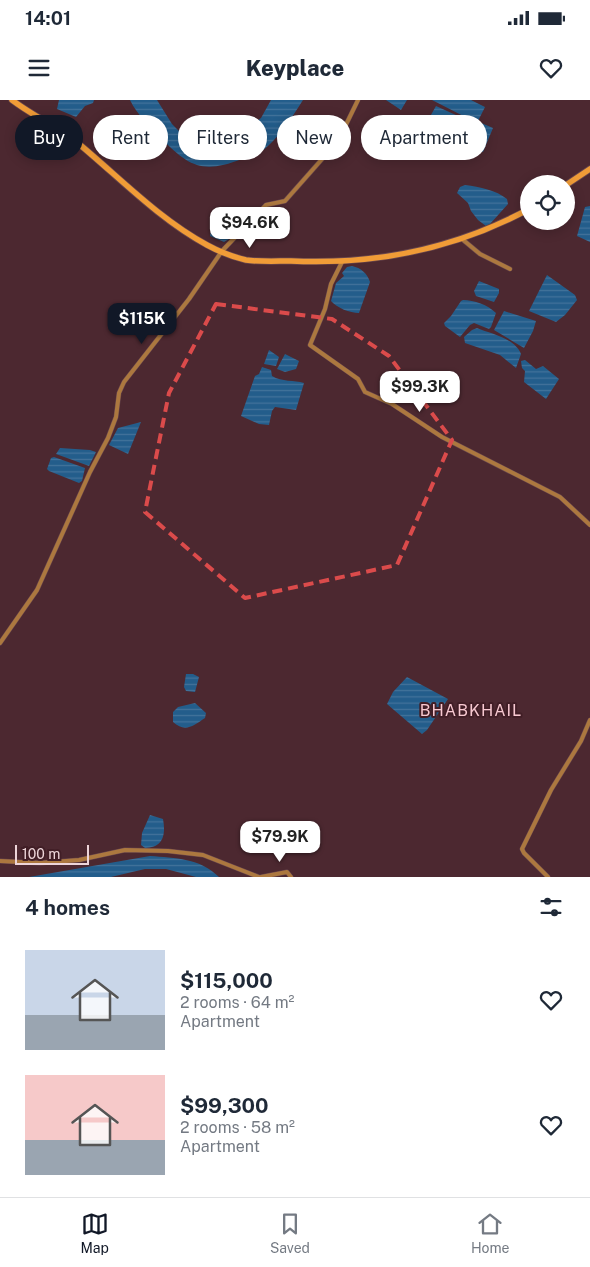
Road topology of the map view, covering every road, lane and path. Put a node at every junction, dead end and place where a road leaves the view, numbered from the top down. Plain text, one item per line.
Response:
1 (12, 100) edge
2 (358, 100) edge
3 (590, 169) edge
4 (575, 179) edge
5 (520, 214) edge
6 (462, 239) junction
7 (222, 251) junction
8 (342, 262) junction
9 (510, 269) dead end
10 (590, 525) edge
11 (0, 643) edge
12 (590, 720) edge
13 (0, 861) edge
14 (260, 877) edge
15 (291, 877) edge
16 (548, 877) edge

1 - 7 street
2 - 7 street
3 - 4 street
5 - 6 street
6 - 8 street
6 - 9 street
7 - 8 street
7 - 11 street
8 - 10 street
12 - 16 street
13 - 14 street
14 - 15 street

